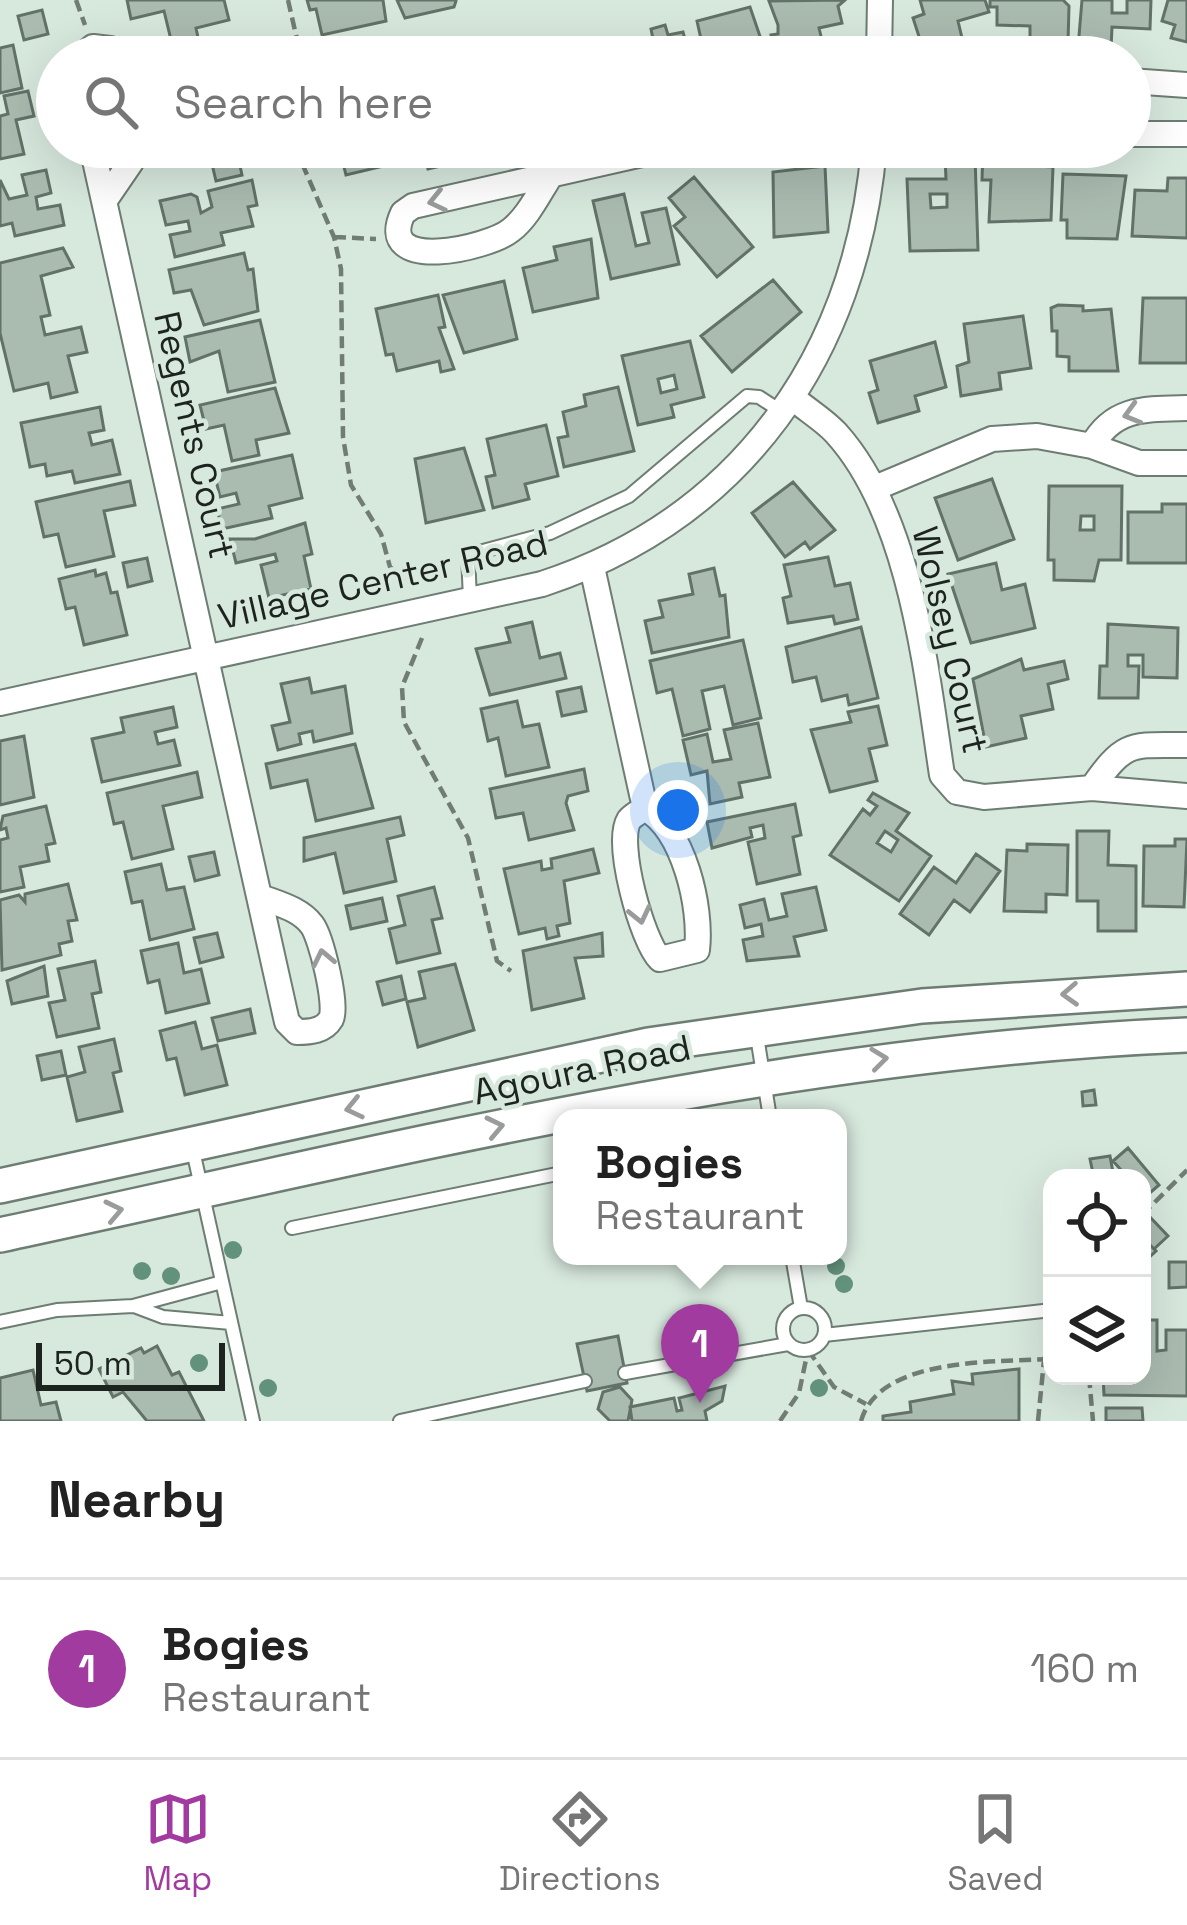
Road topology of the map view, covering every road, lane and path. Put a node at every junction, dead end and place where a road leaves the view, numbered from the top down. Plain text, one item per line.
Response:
1 (289, 0) edge
2 (880, 0) edge
3 (297, 36) edge
4 (879, 36) edge
5 (1151, 82) edge
6 (1187, 85) edge
7 (1151, 134) edge
8 (1187, 134) edge
9 (97, 168) edge
10 (127, 168) edge
11 (304, 168) edge
12 (582, 168) edge
13 (871, 168) edge
14 (551, 175) junction
15 (105, 200) junction
16 (399, 233) junction
17 (334, 237) junction
18 (788, 405) junction
19 (1187, 408) edge
20 (1092, 446) junction
21 (1187, 464) edge
22 (875, 488) junction
23 (592, 567) junction
24 (470, 600) junction
25 (419, 611) junction
26 (207, 656) junction
27 (0, 704) edge
28 (1187, 745) edge
29 (1092, 788) junction
30 (1187, 796) edge
31 (645, 808) junction
32 (261, 897) junction
33 (512, 970) dead end
34 (1187, 988) edge
35 (756, 1028) junction
36 (1187, 1035) edge
37 (763, 1075) junction
38 (579, 1109) edge
39 (769, 1109) edge
40 (553, 1115) edge
41 (191, 1145) junction
42 (1187, 1170) edge
43 (553, 1175) edge
44 (0, 1186) edge
45 (201, 1192) junction
46 (1151, 1206) edge
47 (292, 1228) dead end
48 (0, 1235) edge
49 (794, 1265) edge
50 (222, 1282) junction
51 (133, 1306) junction
52 (801, 1308) junction
53 (1043, 1311) edge
54 (0, 1322) edge
55 (231, 1323) junction
56 (824, 1336) junction
57 (788, 1344) junction
58 (808, 1350) junction
59 (1043, 1359) edge
60 (625, 1373) dead end
61 (585, 1381) dead end
62 (1044, 1385) edge
63 (1090, 1385) edge
64 (866, 1404) junction
65 (253, 1421) edge
66 (400, 1421) edge
67 (780, 1421) edge
68 (861, 1421) edge
69 (1038, 1421) edge
70 (1093, 1421) edge

1 - 3 path
2 - 4 street
5 - 6 street
7 - 8 street
9 - 15 street, Regents Court
10 - 15 street
11 - 17 path
12 - 14 street
13 - 18 street, Village Center Road
14 -> 16 street
14 - 16 street
15 - 26 street, Regents Court
16 - 17 path
17 - 25 path
18 - 22 street, Wolsey Court
18 - 23 street, Village Center Road
18 - 24 lane
19 -> 20 street
20 - 21 street
20 - 22 street
22 - 29 street, Wolsey Court
23 - 24 street, Village Center Road
23 - 31 street
24 - 25 street, Village Center Road
25 - 26 street, Village Center Road
25 - 33 path
26 - 27 street, Village Center Road
26 - 32 street, Regents Court
28 - 29 street
29 - 30 street, Wolsey Court
31 -> 31 street
32 -> 32 street, Regents Court
34 -> 35 main road, Agoura Road
35 - 37 lane
35 -> 41 main road, Agoura Road
37 -> 36 main road, Agoura Road
38 -> 37 main road, Agoura Road
37 - 39 lane
45 -> 40 main road, Agoura Road
41 - 44 main road, Agoura Road
41 - 45 lane
42 - 46 path
43 - 47 lane
48 -> 45 main road, Agoura Road
45 - 50 lane
49 - 52 lane
50 - 51 lane
50 - 55 lane
51 - 54 lane
51 - 55 lane
52 - 56 lane
52 - 57 lane
53 - 56 lane
55 - 65 lane
56 - 58 lane
57 - 58 lane
57 - 60 lane
58 - 64 path
58 - 67 path
59 - 64 path
61 - 66 lane
62 - 69 path
63 - 70 path
64 - 68 path

